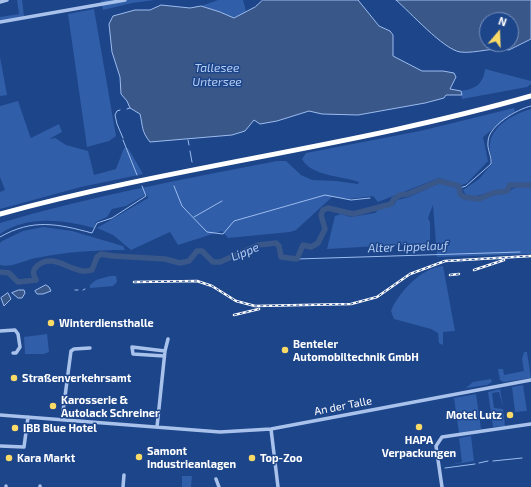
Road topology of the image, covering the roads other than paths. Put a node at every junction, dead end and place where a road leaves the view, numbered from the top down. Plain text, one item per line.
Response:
1 (7, 0) edge
2 (125, 0) edge
3 (0, 2) edge
4 (0, 22) edge
5 (531, 96) edge
6 (0, 214) edge
7 (0, 331) edge
8 (168, 338) dead end
9 (90, 348) dead end
10 (165, 351) junction
11 (14, 353) dead end
12 (164, 356) junction
13 (531, 380) edge
14 (0, 415) edge
15 (28, 417) junction
16 (62, 419) junction
17 (531, 424) edge
18 (157, 427) junction
19 (271, 429) junction
20 (0, 446) edge
21 (124, 475) dead end
22 (216, 479) dead end
23 (123, 487) edge
24 (219, 487) edge
25 (278, 487) edge
26 (442, 487) edge

1 - 3 street
2 - 4 street
5 - 6 highway
7 - 11 street
8 - 10 street
9 - 16 street
10 - 12 street
10 - 12 street
12 - 18 street
13 - 19 street, An der Talle
14 - 15 street, An der Talle
15 - 16 street, An der Talle
15 - 20 street
16 - 18 street, An der Talle
17 - 26 street
18 - 19 street, An der Talle
19 - 25 street
21 - 23 street
22 - 24 street

